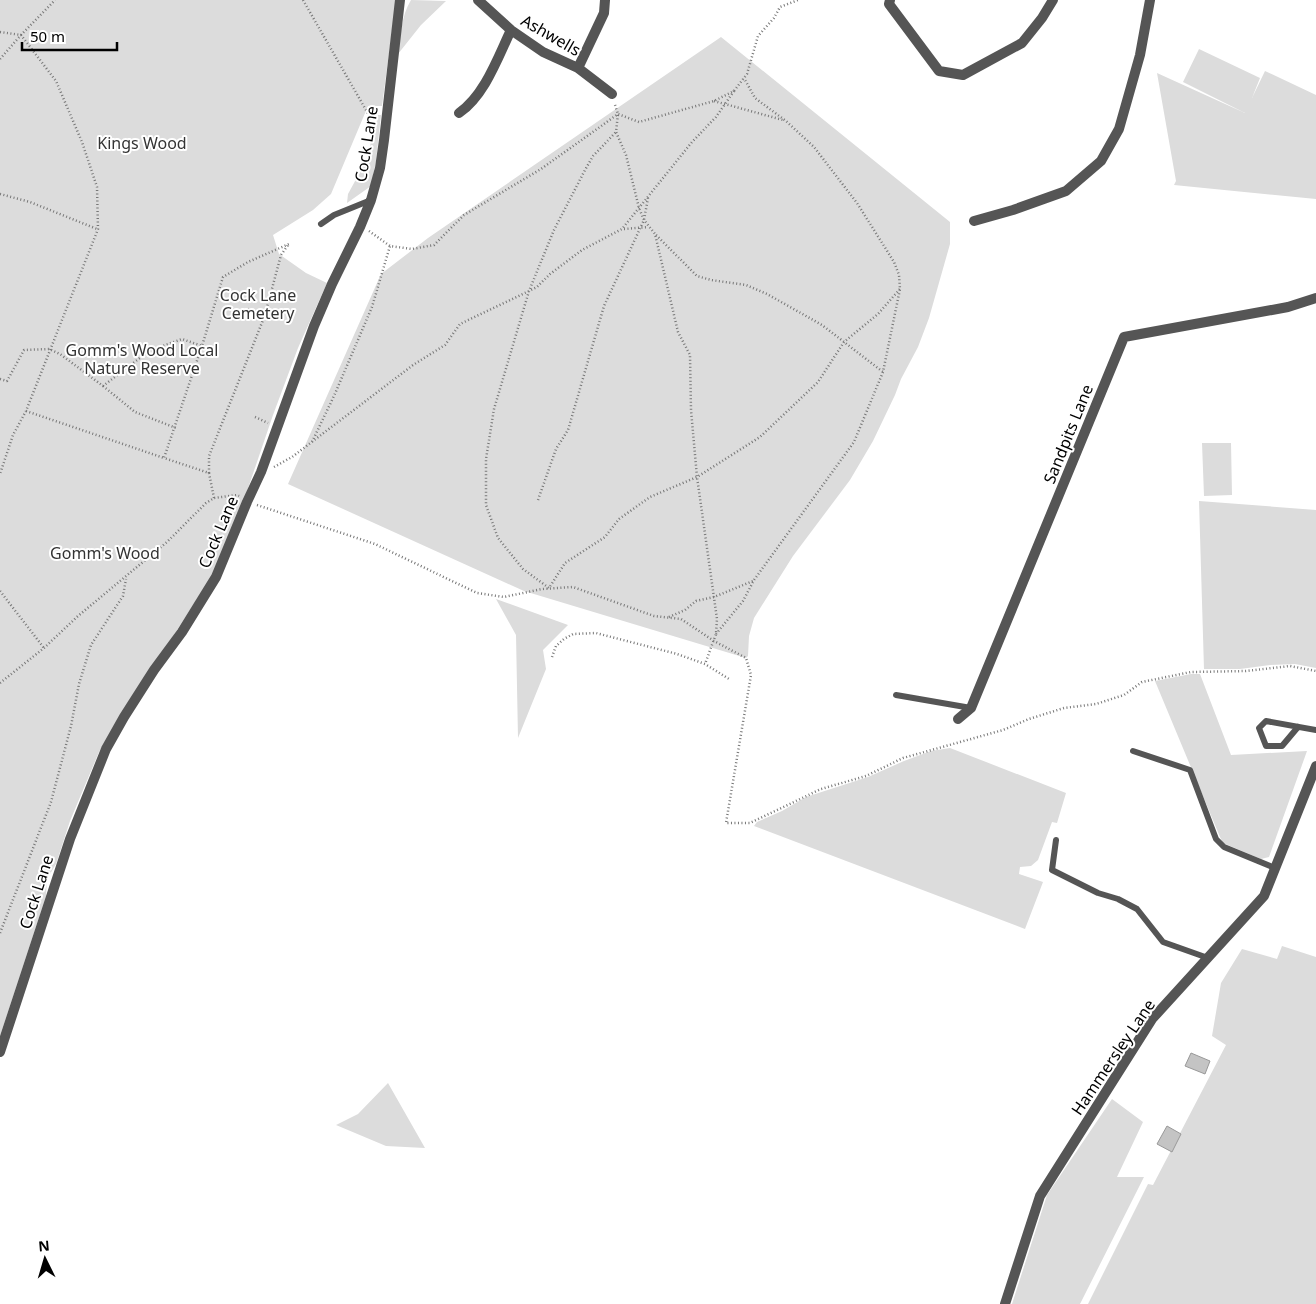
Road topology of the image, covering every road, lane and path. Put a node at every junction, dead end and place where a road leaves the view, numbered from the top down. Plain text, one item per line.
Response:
1 (55, 0) edge
2 (303, 0) edge
3 (400, 0) edge
4 (478, 0) edge
5 (604, 0) edge
6 (798, 0) edge
7 (890, 0) edge
8 (1053, 0) edge
9 (1150, 0) edge
10 (511, 30) junction
11 (0, 32) edge
12 (21, 35) junction
13 (0, 59) edge
14 (578, 68) junction
15 (744, 78) junction
16 (734, 91) junction
17 (612, 94) dead end
18 (714, 101) junction
19 (725, 104) junction
20 (459, 113) dead end
21 (618, 114) junction
22 (786, 121) junction
23 (616, 132) junction
24 (384, 140) junction
25 (0, 194) edge
26 (649, 196) junction
27 (371, 200) junction
28 (639, 208) junction
29 (644, 220) junction
30 (974, 221) dead end
31 (321, 224) dead end
32 (360, 227) junction
33 (641, 227) junction
34 (649, 227) junction
35 (98, 229) junction
36 (622, 229) junction
37 (654, 234) junction
38 (390, 246) junction
39 (900, 289) junction
40 (529, 291) junction
41 (1316, 298) edge
42 (248, 309) dead end
43 (265, 315) junction
44 (844, 342) junction
45 (202, 346) junction
46 (49, 349) junction
47 (883, 372) junction
48 (0, 379) edge
49 (103, 386) junction
50 (26, 411) junction
51 (255, 417) dead end
52 (276, 426) junction
53 (176, 428) junction
54 (311, 443) junction
55 (164, 458) junction
56 (261, 472) junction
57 (209, 473) junction
58 (0, 474) edge
59 (697, 476) junction
60 (237, 495) dead end
61 (214, 498) junction
62 (538, 500) dead end
63 (255, 504) dead end
64 (126, 577) junction
65 (754, 580) junction
66 (549, 588) junction
67 (0, 591) edge
68 (714, 597) junction
69 (668, 617) junction
70 (716, 634) junction
71 (714, 641) junction
72 (44, 648) junction
73 (552, 657) dead end
74 (705, 664) junction
75 (1316, 671) edge
76 (729, 679) dead end
77 (0, 683) edge
78 (896, 695) dead end
79 (971, 708) junction
80 (958, 719) dead end
81 (1298, 727) junction
82 (1316, 730) edge
83 (1133, 751) dead end
84 (1316, 766) edge
85 (1056, 840) dead end
86 (1275, 868) junction
87 (0, 933) edge
88 (1208, 958) junction
89 (0, 1052) edge
90 (1005, 1304) edge

1 - 12 path
2 - 24 path
3 - 24 street, Cock Lane
4 - 10 street, Ashwells
5 - 14 street
6 - 15 path
7 - 8 street
9 - 30 street
10 - 14 street, Ashwells
10 - 20 street
11 - 12 path
12 - 13 path
12 - 35 path
14 - 17 street, Ashwells
15 - 16 path
15 - 22 path
16 - 18 path
16 - 19 path
18 - 19 path
18 - 21 path
19 - 22 path
19 - 26 path
21 - 23 path
21 - 38 path
22 - 39 path
23 - 28 path
23 - 40 path
24 - 27 street, Cock Lane
25 - 35 path
26 - 28 path
26 - 29 path
27 - 31 lane
27 - 32 street, Cock Lane
28 - 29 path
28 - 36 path
29 - 33 path
29 - 34 path
32 - 38 path
32 - 52 street, Cock Lane
33 - 34 path
33 - 36 path
33 - 62 path
34 - 37 path
35 - 46 path
36 - 40 path
37 - 44 path
37 - 59 path
38 - 54 path
39 - 44 path
39 - 47 path
40 - 54 path
40 - 66 path
41 - 79 street, Sandpits Lane
42 - 43 path
43 - 45 path
43 - 57 path
44 - 47 path
44 - 59 path
45 - 49 path
45 - 53 path
46 - 48 path
46 - 49 path
46 - 50 path
47 - 65 path
49 - 53 path
50 - 55 path
50 - 58 path
51 - 52 path
52 - 56 street, Cock Lane
53 - 55 path
54 - 56 path
55 - 57 path
56 - 89 street, Cock Lane
57 - 61 path
59 - 66 path
59 - 68 path
60 - 61 path
61 - 64 path
63 - 66 path
64 - 72 path
64 - 87 path
65 - 68 path
65 - 70 path
66 - 69 path
67 - 72 path
68 - 69 path
68 - 70 path
69 - 71 path
70 - 71 path
71 - 74 path
71 - 75 path
72 - 77 path
73 - 74 path
74 - 76 path
78 - 79 lane
79 - 80 street, Sandpits Lane
81 - 81 lane
81 - 82 lane
83 - 86 lane
84 - 86 street, Hammersley Lane
85 - 88 lane
86 - 88 street, Hammersley Lane
88 - 90 street, Hammersley Lane

